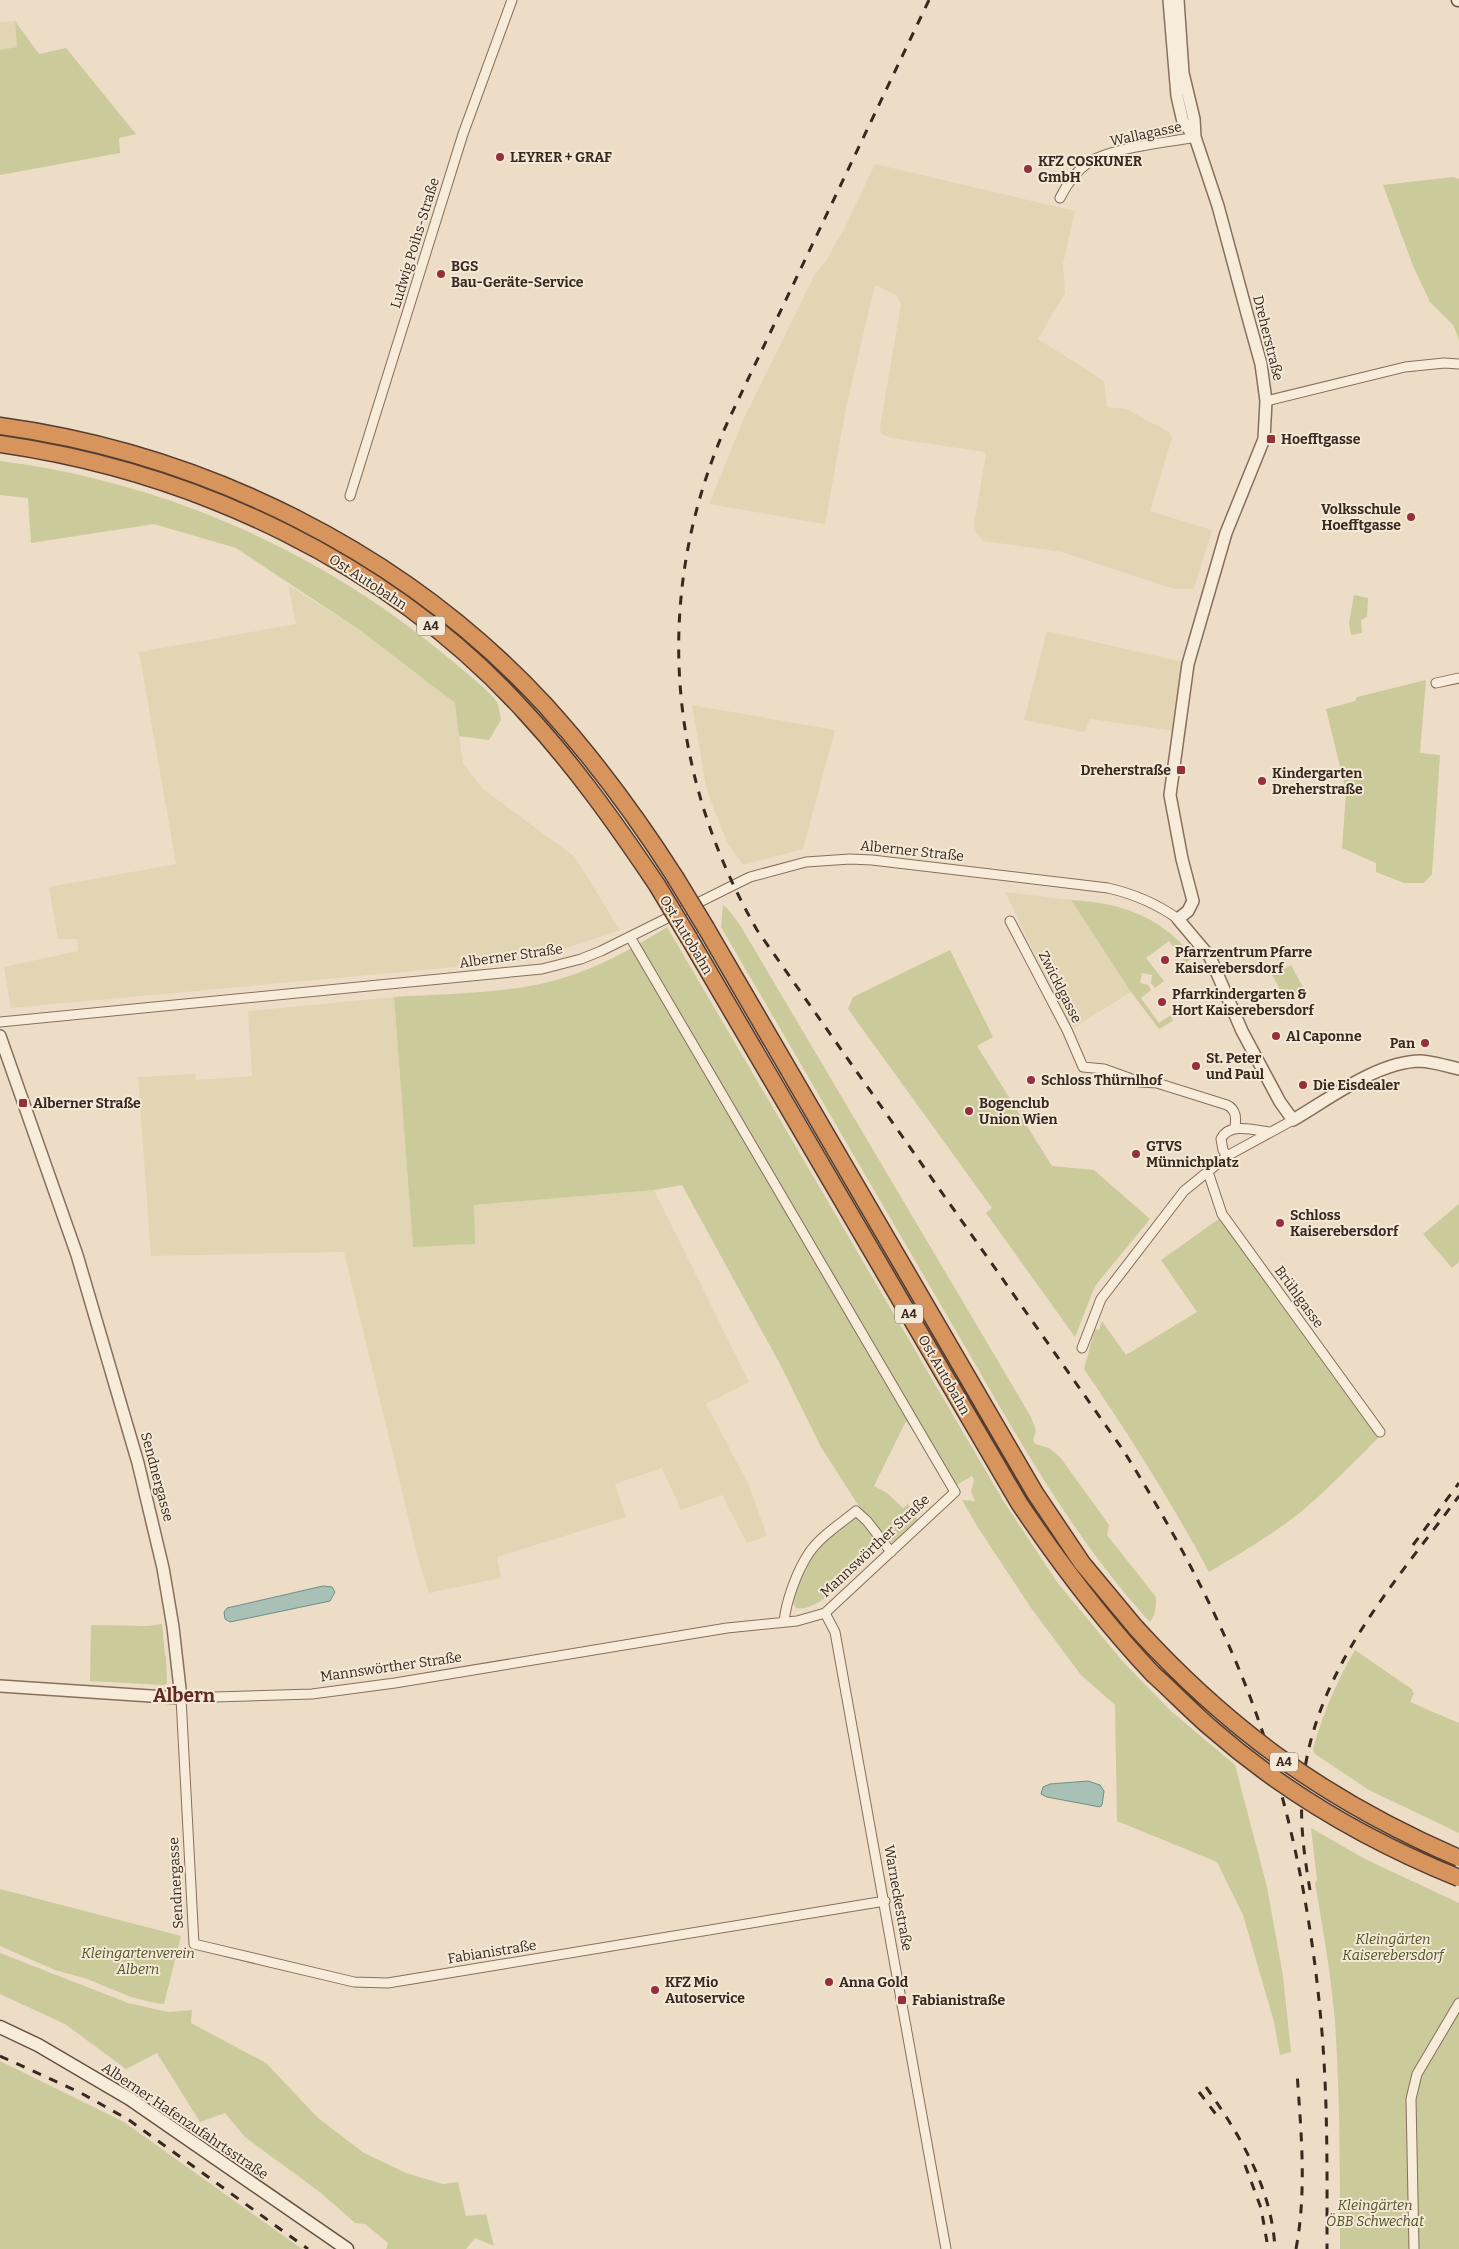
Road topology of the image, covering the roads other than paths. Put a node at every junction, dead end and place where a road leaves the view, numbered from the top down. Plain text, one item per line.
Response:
1 (512, 0) edge
2 (1169, 0) edge
3 (1178, 0) edge
4 (1196, 138) junction
5 (1060, 198) dead end
6 (1459, 364) edge
7 (1266, 402) junction
8 (0, 426) edge
9 (0, 444) edge
10 (350, 496) dead end
11 (1459, 678) edge
12 (1436, 683) dead end
13 (1178, 919) junction
14 (1010, 921) dead end
15 (630, 937) junction
16 (0, 1022) edge
17 (0, 1036) edge
18 (1459, 1069) edge
19 (1293, 1120) junction
20 (1235, 1128) junction
21 (1269, 1132) junction
22 (1227, 1156) junction
23 (1208, 1172) junction
24 (1082, 1348) dead end
25 (1380, 1432) dead end
26 (891, 1552) junction
27 (825, 1613) junction
28 (784, 1622) junction
29 (0, 1686) edge
30 (182, 1698) junction
31 (1459, 1858) edge
32 (1459, 1878) edge
33 (884, 1901) junction
34 (194, 1944) joint
35 (1459, 2002) edge
36 (0, 2027) edge
37 (347, 2249) edge
38 (946, 2249) edge
39 (1414, 2249) edge

1 - 10 street, Ludwig Poihs-Straße
2 - 4 street, Dreherstraße
3 - 4 street, Dreherstraße
4 - 5 street, Wallagasse
4 - 7 street, Dreherstraße
6 - 7 street
7 - 13 street, Dreherstraße
8 - 31 highway, Ost Autobahn / A4, bridge
9 - 32 highway, Ost Autobahn / A4, bridge
11 - 12 street
13 - 15 street, Alberner Straße
13 - 19 street
14 - 20 street, Zwicklgasse
15 - 16 street, Alberner Straße
15 - 26 street, Mannswörther Straße
17 - 30 street, Sendnergasse
18 - 19 street
19 - 21 street
20 - 21 street
20 - 22 street
21 - 22 street
22 - 23 street
23 - 24 street
23 - 25 street, Brühlgasse
26 - 27 street, Mannswörther Straße
26 - 28 street
27 - 28 street, Mannswörther Straße
27 - 33 street, Warneckestraße
28 - 30 street, Mannswörther Straße
29 - 30 street, Mannswörther Straße
30 - 34 street, Sendnergasse
33 - 34 street, Fabianistraße
33 - 38 street, Warneckestraße
35 - 39 street
36 - 37 main road, Alberner Hafenzufahrtsstraße

